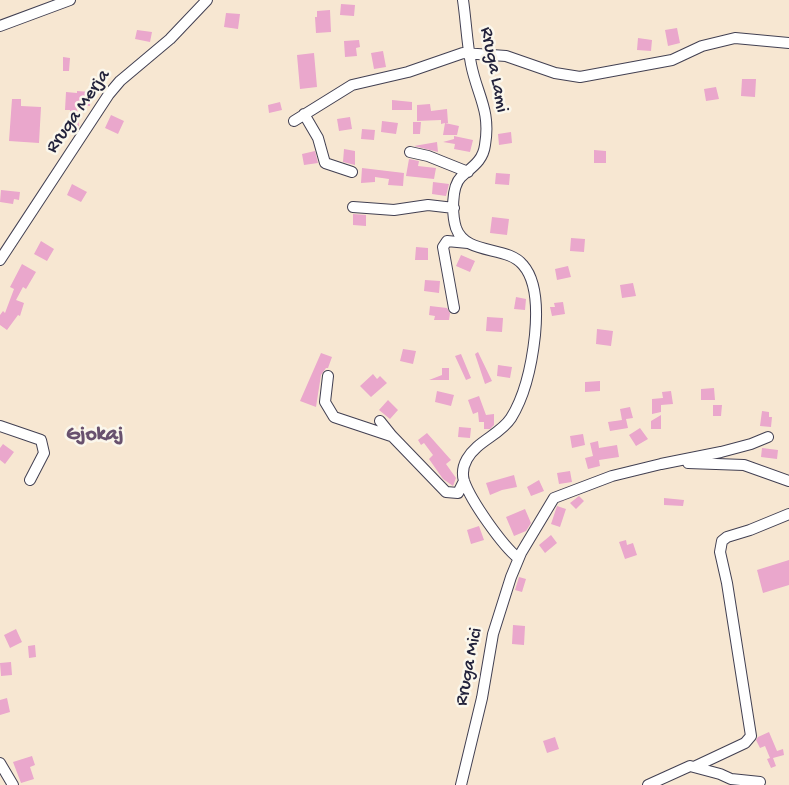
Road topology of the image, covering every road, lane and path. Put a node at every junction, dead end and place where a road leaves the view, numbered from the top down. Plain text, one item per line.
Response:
1 (70, 0) edge
2 (207, 0) edge
3 (463, 0) edge
4 (0, 26) edge
5 (789, 43) edge
6 (470, 53) junction
7 (304, 114) junction
8 (294, 121) dead end
9 (410, 152) dead end
10 (352, 172) dead end
11 (468, 172) junction
12 (353, 207) dead end
13 (454, 208) junction
14 (468, 243) junction
15 (0, 260) edge
16 (454, 308) dead end
17 (328, 376) dead end
18 (380, 421) dead end
19 (0, 426) edge
20 (392, 436) junction
21 (768, 436) dead end
22 (661, 464) junction
23 (30, 480) dead end
24 (464, 481) junction
25 (789, 481) edge
26 (789, 514) edge
27 (518, 558) junction
28 (0, 763) edge
29 (696, 766) junction
30 (760, 782) dead end
31 (13, 785) edge
32 (461, 785) edge
33 (648, 785) edge

1 - 4 street
2 - 15 street, Rruga Merja
3 - 6 street, Rruga Lami
5 - 6 street
6 - 7 street
6 - 11 street, Rruga Lami
7 - 8 street
7 - 10 street
9 - 11 street
11 - 13 street, Rruga Lami
12 - 13 street
13 - 14 street, Rruga Lami
14 - 16 street
14 - 24 street
17 - 20 street
18 - 20 street
19 - 23 street
20 - 24 street
21 - 22 street
22 - 25 street
22 - 27 street, Rruga Mici
24 - 27 street
26 - 29 street
27 - 32 street, Rruga Mici
28 - 31 street
29 - 30 street
29 - 33 street

